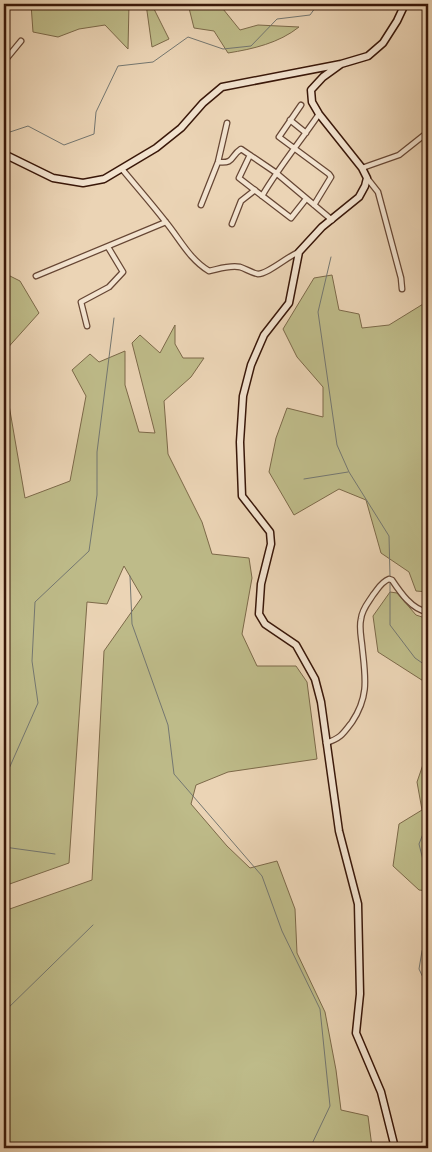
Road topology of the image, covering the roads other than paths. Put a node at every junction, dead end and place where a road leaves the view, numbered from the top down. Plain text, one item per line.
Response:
1 (405, 4) edge
2 (21, 41) dead end
3 (341, 64) junction
4 (4, 66) edge
5 (301, 105) dead end
6 (319, 114) junction
7 (290, 120) junction
8 (227, 123) dead end
9 (428, 132) edge
10 (306, 133) junction
11 (295, 150) junction
12 (4, 154) edge
13 (250, 155) junction
14 (218, 162) junction
15 (362, 168) junction
16 (122, 169) junction
17 (275, 172) junction
18 (367, 178) junction
19 (255, 190) junction
20 (262, 196) junction
21 (306, 199) junction
22 (201, 205) dead end
23 (314, 205) junction
24 (332, 220) junction
25 (166, 222) junction
26 (232, 224) dead end
27 (108, 248) junction
28 (299, 252) junction
29 (36, 276) dead end
30 (402, 289) dead end
31 (88, 326) dead end
32 (428, 612) edge
33 (326, 743) junction
34 (395, 1148) edge

1 - 3 street
2 - 4 street
3 - 6 street
3 - 16 street
5 - 7 street
6 - 10 street
6 - 15 street
7 - 10 street
7 - 11 street
8 - 14 street
9 - 15 street
10 - 11 street
11 - 17 street
11 - 23 street
12 - 16 street
13 - 14 street
13 - 17 street
13 - 19 street
14 - 22 street
15 - 18 street
16 - 25 street
17 - 20 street
17 - 21 street
18 - 24 street
18 - 30 street
19 - 20 street
19 - 26 street
20 - 21 street
21 - 23 street
23 - 24 street
24 - 28 street
25 - 27 street
25 - 28 street
27 - 29 street
27 - 31 street
28 - 33 street
32 - 33 street
33 - 34 street

